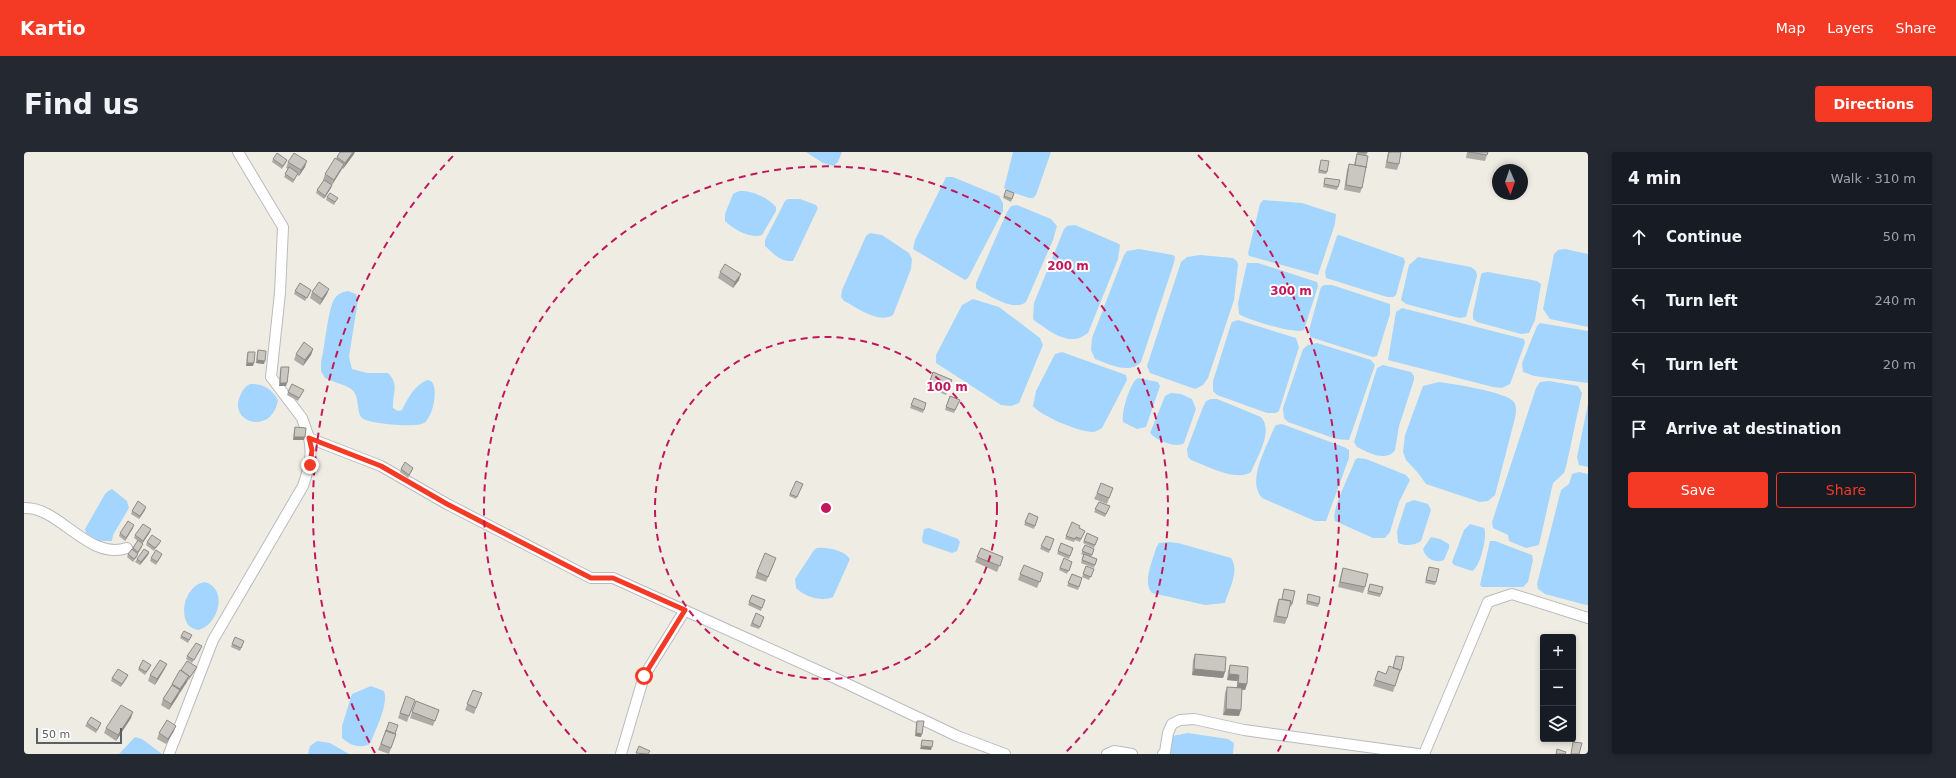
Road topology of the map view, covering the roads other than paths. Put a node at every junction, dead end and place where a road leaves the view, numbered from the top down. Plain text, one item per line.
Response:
1 (238, 152) edge
2 (309, 438) junction
3 (24, 508) edge
4 (127, 548) dead end
5 (685, 610) junction
6 (1588, 618) edge
7 (169, 754) edge
8 (621, 754) edge
9 (1005, 754) edge
10 (1108, 754) edge
11 (1132, 754) edge
12 (1163, 754) edge
13 (1418, 754) edge
14 (1424, 754) edge

1 - 2 street
2 - 5 street
2 - 7 street
3 - 4 street
5 - 8 street
5 - 9 street
6 - 14 street
10 - 11 street
12 - 13 street

